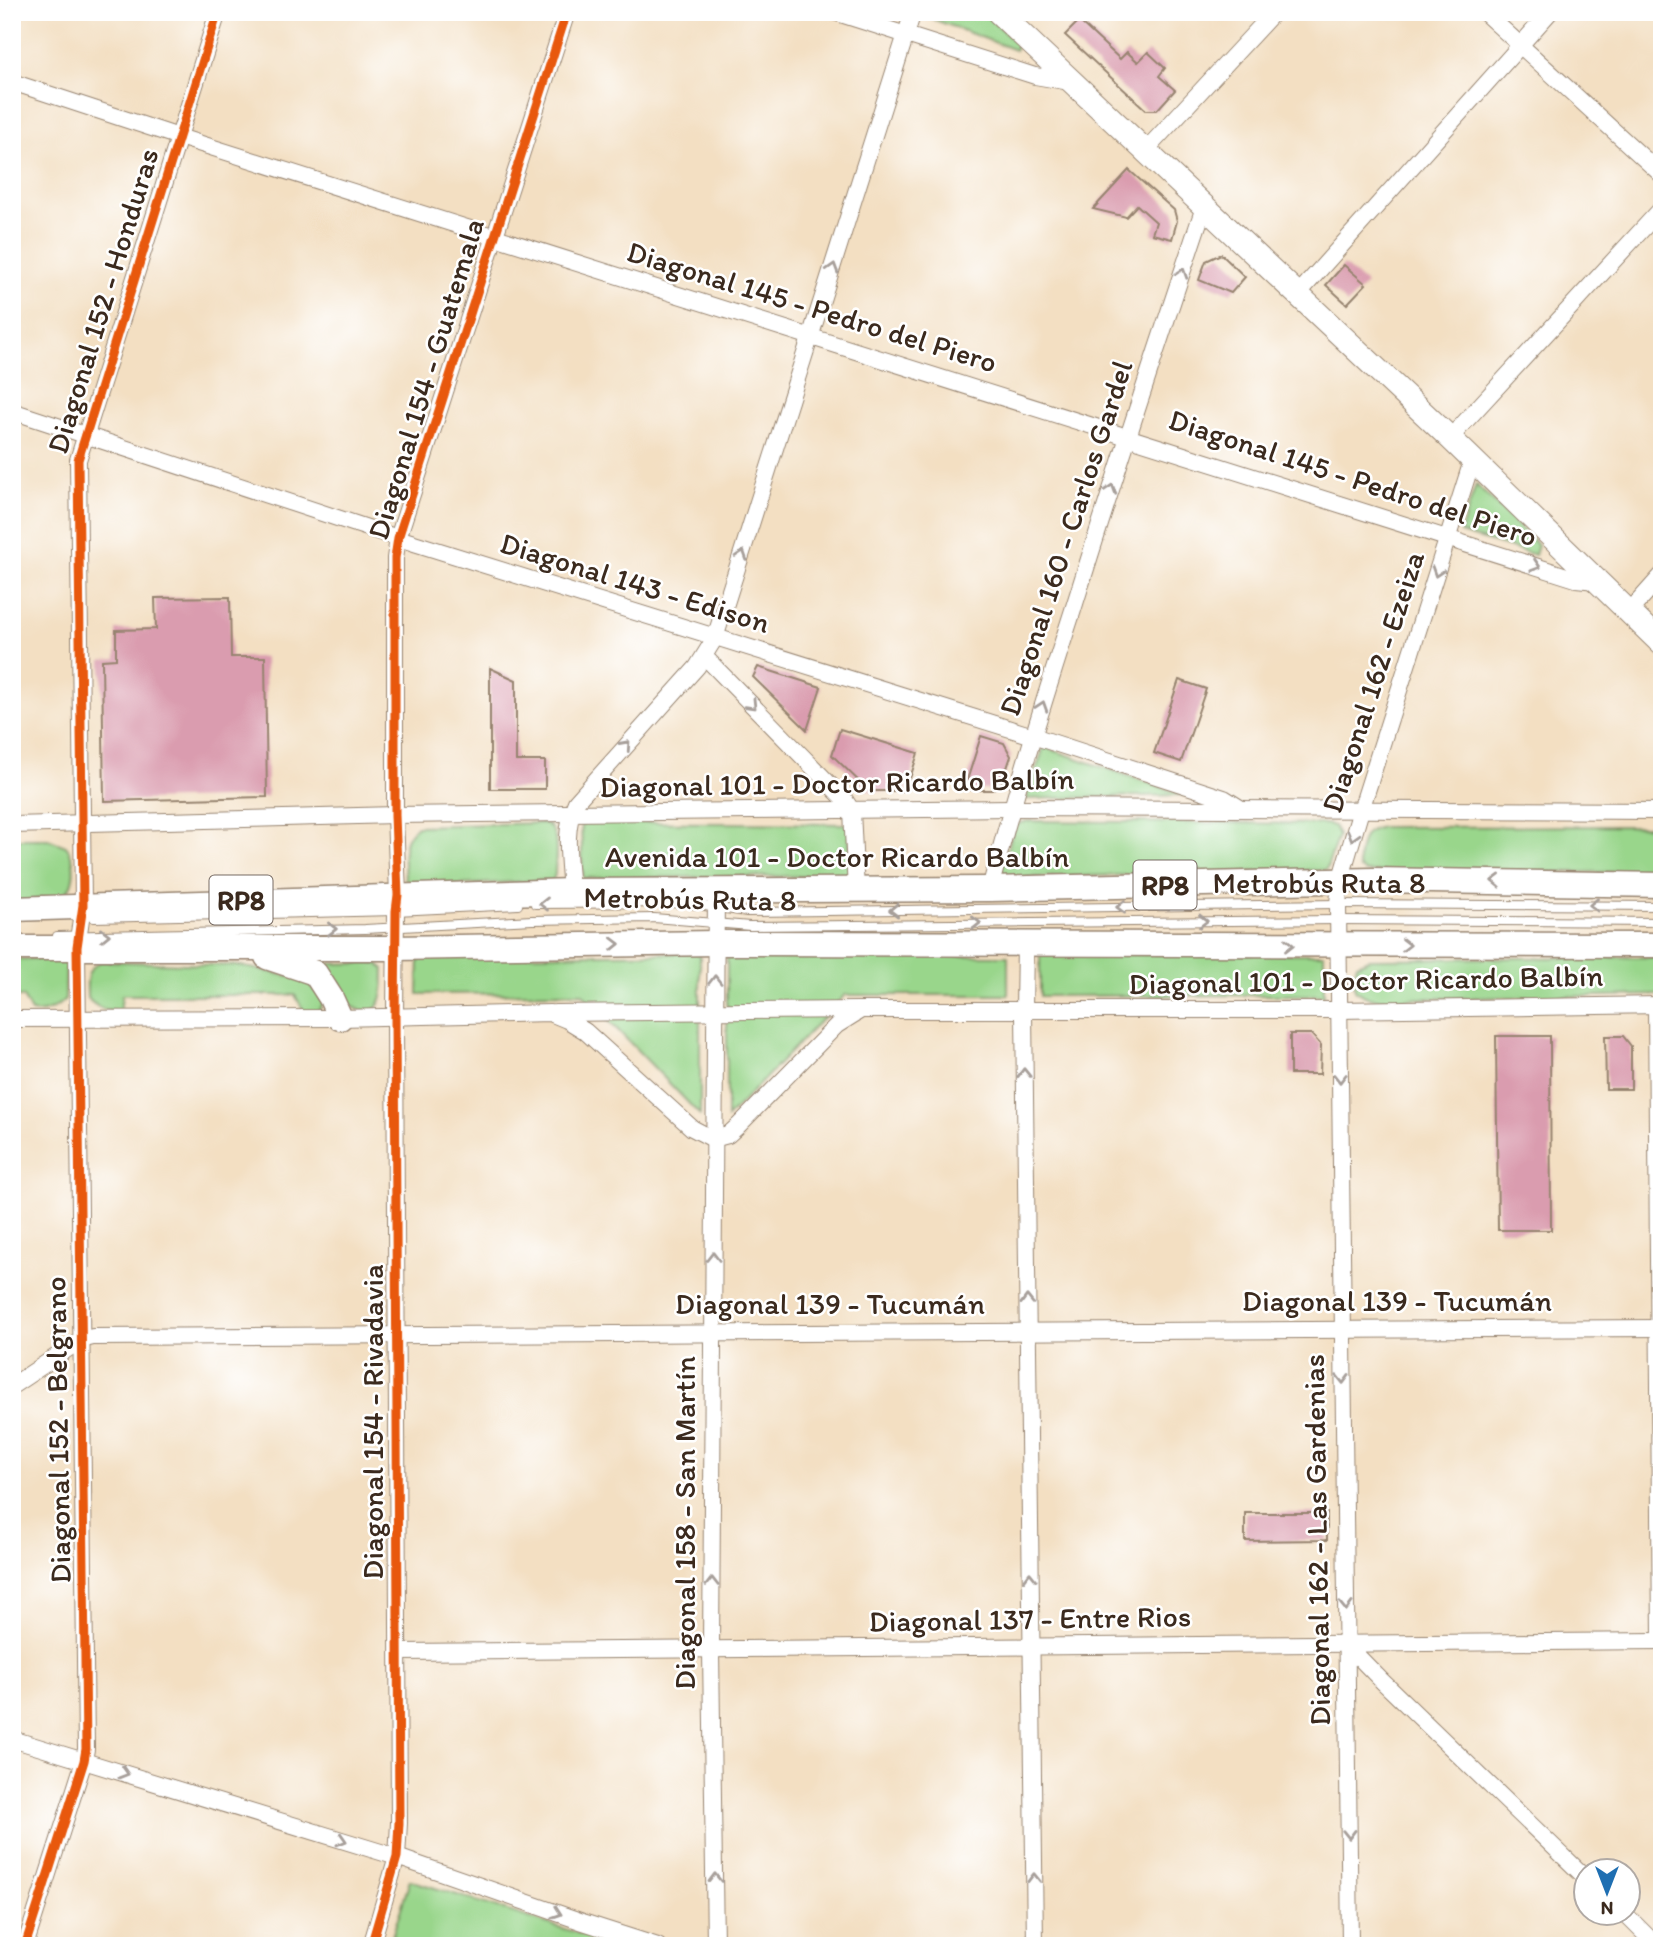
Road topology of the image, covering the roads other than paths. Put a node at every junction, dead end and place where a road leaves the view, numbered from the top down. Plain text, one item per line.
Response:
1 (218, 12) edge
2 (567, 12) edge
3 (834, 12) edge
4 (913, 12) edge
5 (998, 12) edge
6 (1274, 12) edge
7 (1485, 12) edge
8 (1550, 12) edge
9 (906, 36) junction
10 (1520, 45) junction
11 (12, 82) edge
12 (1070, 82) junction
13 (179, 137) junction
14 (1146, 151) junction
15 (1662, 175) edge
16 (1204, 207) junction
17 (1662, 208) edge
18 (496, 238) junction
19 (1298, 294) junction
20 (812, 336) junction
21 (12, 411) edge
22 (84, 434) junction
23 (1128, 436) junction
24 (1450, 438) junction
25 (1472, 461) junction
26 (398, 538) junction
27 (1448, 538) junction
28 (1662, 575) edge
29 (1596, 581) junction
30 (1629, 612) junction
31 (716, 638) junction
32 (1662, 644) edge
33 (705, 656) junction
34 (1033, 736) junction
35 (1011, 808) junction
36 (1240, 808) junction
37 (1361, 810) junction
38 (852, 811) junction
39 (1662, 811) edge
40 (571, 813) junction
41 (395, 815) junction
42 (80, 823) junction
43 (12, 825) edge
44 (1662, 885) edge
45 (990, 889) junction
46 (571, 891) junction
47 (856, 891) junction
48 (1339, 902) junction
49 (1662, 906) edge
50 (12, 909) edge
51 (716, 916) junction
52 (396, 920) junction
53 (1662, 922) edge
54 (77, 925) junction
55 (46, 937) dead end
56 (1025, 943) junction
57 (1662, 944) edge
58 (1337, 945) junction
59 (12, 948) edge
60 (251, 949) junction
61 (1659, 1005) edge
62 (861, 1010) junction
63 (1339, 1010) junction
64 (1024, 1011) junction
65 (715, 1012) junction
66 (550, 1013) junction
67 (395, 1017) junction
68 (78, 1018) junction
69 (340, 1018) junction
70 (12, 1020) edge
71 (713, 1139) junction
72 (1660, 1328) edge
73 (1342, 1329) junction
74 (1027, 1331) junction
75 (713, 1332) junction
76 (396, 1335) junction
77 (81, 1340) junction
78 (1661, 1384) edge
79 (12, 1386) edge
80 (1661, 1642) edge
81 (1346, 1644) junction
82 (1031, 1647) junction
83 (712, 1651) junction
84 (399, 1652) junction
85 (12, 1739) edge
86 (84, 1761) junction
87 (397, 1857) junction
88 (1572, 1864) edge
89 (1636, 1926) edge
90 (25, 1946) edge
91 (371, 1946) edge
92 (658, 1946) edge
93 (715, 1946) edge
94 (1035, 1946) edge
95 (1350, 1946) edge
96 (1657, 1946) edge

1 - 13 street, Diagonal 152 - Honduras
2 - 18 street, Diagonal 154 - Guatemala
3 - 9 street
4 - 9 street
5 - 12 main road
6 - 14 street
7 - 10 street
8 - 10 street
9 - 12 street
20 -> 9 street
10 - 15 street
10 - 19 street
11 - 13 street, Diagonal 145 - Pedro del Piero
12 - 14 main road
13 - 18 street, Diagonal 145 - Pedro del Piero
13 - 22 street, Diagonal 152 - Honduras
14 - 16 main road
16 - 19 main road
23 -> 16 street, Diagonal 160 - Carlos Gardel
17 - 24 street
18 - 20 street, Diagonal 145 - Pedro del Piero
18 - 26 street, Diagonal 154 - Guatemala
19 - 24 main road
20 - 23 street, Diagonal 145 - Pedro del Piero
31 -> 20 street
21 - 22 street, Diagonal 143 - Edison
22 - 26 street, Diagonal 143 - Edison
22 - 42 street, Diagonal 152 - Honduras
23 - 27 street, Diagonal 145 - Pedro del Piero
34 -> 23 street, Diagonal 160 - Carlos Gardel
24 - 25 main road
25 - 27 street, Diagonal 162 - Ezeiza
25 - 29 main road
26 - 31 street, Diagonal 143 - Edison
26 - 41 street, Diagonal 154 - Guatemala
27 -> 29 street, Diagonal 145 - Pedro del Piero
27 -> 37 street, Diagonal 162 - Ezeiza
28 - 30 street
29 - 30 main road
30 - 32 main road
31 - 33 street
31 - 34 street, Diagonal 143 - Edison
33 -> 38 street
40 -> 33 street
34 - 35 street, Diagonal 160 - Carlos Gardel
34 - 36 street, Diagonal 143 - Edison
35 - 36 street, Diagonal 101 - Doctor Ricardo Balbín
35 - 38 street, Diagonal 101 - Doctor Ricardo Balbín
35 - 45 street, Diagonal 160 - Carlos Gardel
36 - 37 street, Diagonal 101 - Doctor Ricardo Balbín
37 - 39 street, Diagonal 101 - Doctor Ricardo Balbín
37 -> 48 street, Diagonal 162 - Ezeiza
38 - 40 street, Diagonal 101 - Doctor Ricardo Balbín
38 - 47 street
40 - 41 street, Diagonal 101 - Doctor Ricardo Balbín
40 - 46 street
41 - 42 street, Diagonal 101 - Doctor Ricardo Balbín
41 - 52 street, Diagonal 154 - Guatemala
42 - 43 street, Diagonal 101 - Doctor Ricardo Balbín
42 - 54 street, Diagonal 152 - Honduras
44 -> 48 main road, Avenida 101 - Doctor Ricardo Balbín / RP8
45 - 47 main road, Avenida 101 - Doctor Ricardo Balbín / RP8
45 - 48 main road, Avenida 101 - Doctor Ricardo Balbín / RP8
46 - 51 main road, Avenida 101 - Doctor Ricardo Balbín / RP8
46 - 52 main road, Avenida 101 - Doctor Ricardo Balbín / RP8
47 - 51 main road, Avenida 101 - Doctor Ricardo Balbín / RP8
49 -> 48 lane, Metrobús Ruta 8
48 -> 51 lane, Metrobús Ruta 8
51 -> 48 lane, Metrobús Ruta 8
48 - 53 lane, Metrobús Ruta 8
48 - 58 street, Diagonal 162 - Las Gardenias
50 - 54 main road, Avenida 101 - Doctor Ricardo Balbín / RP8
52 -> 51 main road, Avenida 101 - Doctor Ricardo Balbín / RP8
51 -> 52 lane, Metrobús Ruta 8
51 - 56 main road, Avenida 101 - Doctor Ricardo Balbín / RP8
65 -> 51 street, Diagonal 158 - San Martín
52 - 54 main road, Avenida 101 - Doctor Ricardo Balbín / RP8
60 -> 52 main road, Avenida 101 - Doctor Ricardo Balbín / RP8
52 - 67 street, Diagonal 154 - Rivadavia
54 - 55 lane
54 - 59 main road, Avenida 101 - Doctor Ricardo Balbín / RP8
54 -> 60 main road, Avenida 101 - Doctor Ricardo Balbín / RP8
54 - 68 street, Diagonal 152 - Belgrano
56 -> 58 main road, Avenida 101 - Doctor Ricardo Balbín / RP8
56 - 64 street
58 -> 57 main road, Avenida 101 - Doctor Ricardo Balbín / RP8
58 - 63 street, Diagonal 162 - Las Gardenias
60 - 69 main road
61 - 63 street, Diagonal 101 - Doctor Ricardo Balbín
61 - 72 street
62 - 64 street, Diagonal 101 - Doctor Ricardo Balbín
62 - 65 street, Diagonal 101 - Doctor Ricardo Balbín
62 - 71 street
63 - 64 street, Diagonal 101 - Doctor Ricardo Balbín
63 -> 73 street, Diagonal 162 - Las Gardenias
74 -> 64 street
65 - 66 street, Diagonal 101 - Doctor Ricardo Balbín
65 - 71 street, Diagonal 158 - San Martín
66 - 67 street, Diagonal 101 - Doctor Ricardo Balbín
66 - 71 street, Diagonal 101 - Doctor Ricardo Balbín
67 - 69 street, Diagonal 101 - Doctor Ricardo Balbín
67 - 76 street, Diagonal 154 - Rivadavia
68 - 69 street, Diagonal 101 - Doctor Ricardo Balbín
68 - 70 street, Diagonal 101 - Doctor Ricardo Balbín
68 - 77 street, Diagonal 152 - Belgrano
75 -> 71 street, Diagonal 158 - San Martín
72 - 73 street, Diagonal 139 - Tucumán
72 - 78 street
73 - 74 street, Diagonal 139 - Tucumán
73 -> 81 street, Diagonal 162 - Las Gardenias
74 - 75 street, Diagonal 139 - Tucumán
82 -> 74 street
75 - 76 street, Diagonal 139 - Tucumán
83 -> 75 street, Diagonal 158 - San Martín
76 - 77 street, Diagonal 139 - Tucumán
76 - 84 street, Diagonal 154 - Rivadavia
77 - 79 street, Diagonal 139 - Tucumán
77 - 86 street, Diagonal 152 - Belgrano
78 - 80 street
80 - 81 street, Diagonal 137 - Entre Rios
81 - 82 street, Diagonal 137 - Entre Rios
81 - 88 street
81 -> 95 street, Diagonal 162 - Las Gardenias
82 - 83 street, Diagonal 137 - Entre Rios
94 -> 82 street
83 - 84 street, Diagonal 137 - Entre Rios
93 -> 83 street, Diagonal 158 - San Martín
84 - 87 street, Diagonal 154 - Rivadavia
85 - 86 street
86 -> 87 street
86 - 90 street, Diagonal 152 - Belgrano
87 - 91 street, Diagonal 154 - Rivadavia
87 -> 92 street
89 - 96 street

